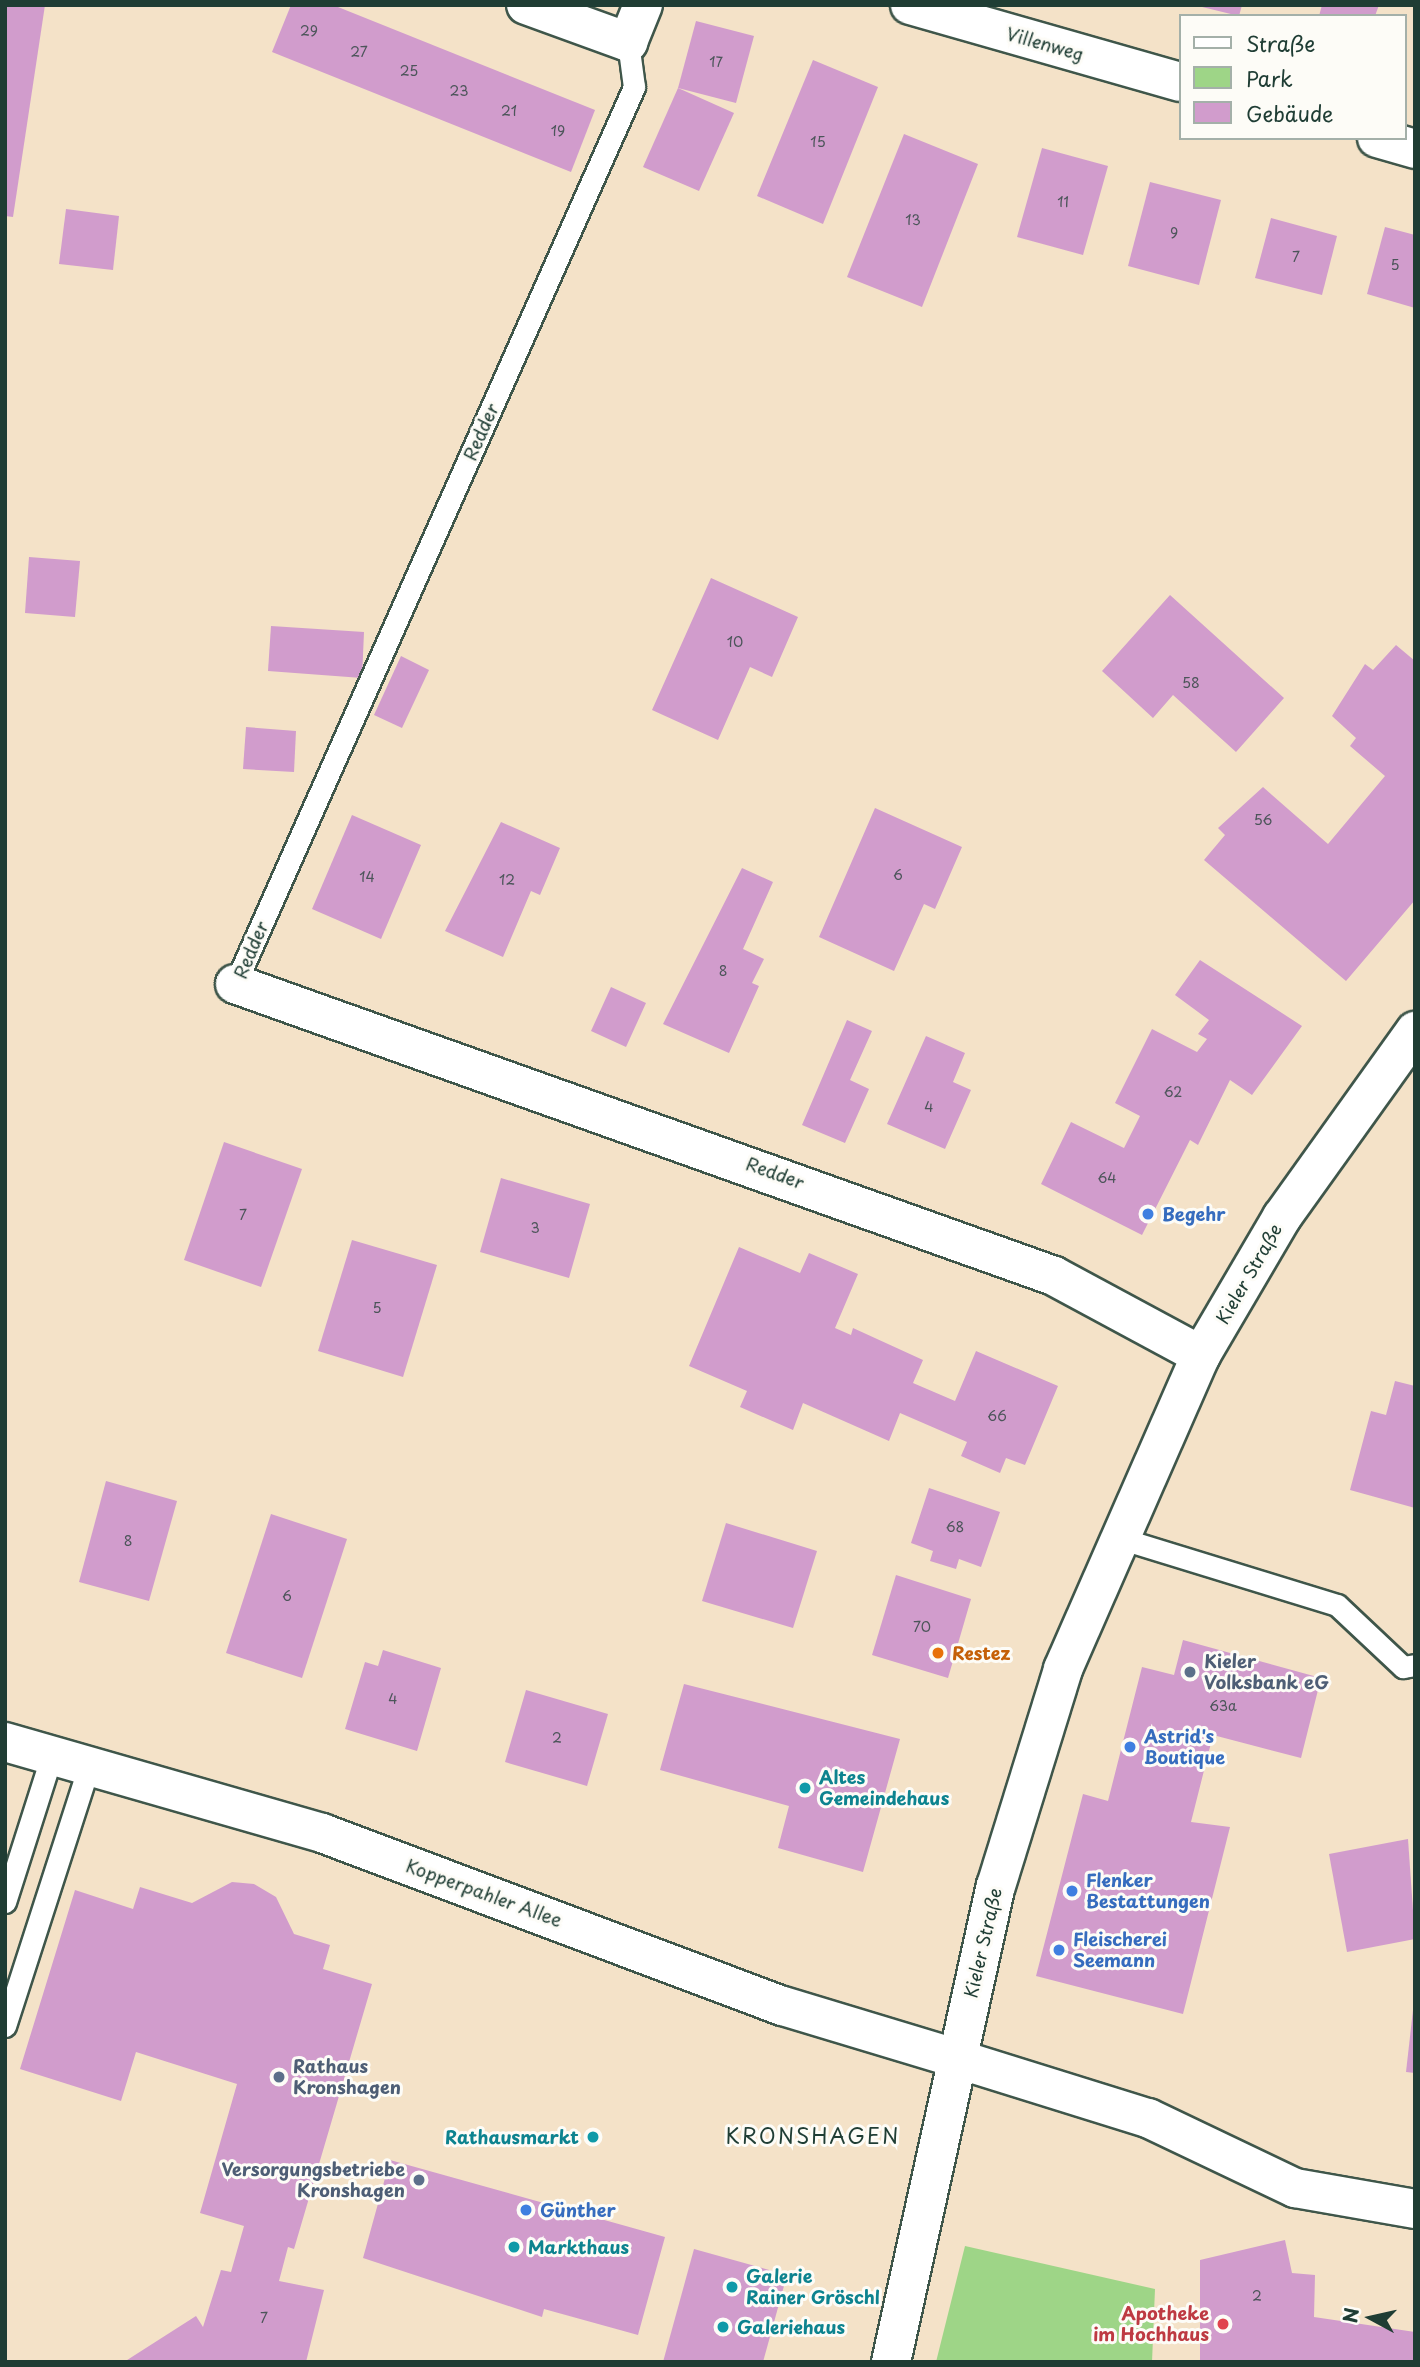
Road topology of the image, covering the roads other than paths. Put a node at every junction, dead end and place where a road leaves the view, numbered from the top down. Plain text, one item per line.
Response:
1 (526, 5) edge
2 (643, 5) edge
3 (910, 5) edge
4 (628, 42) junction
5 (1178, 81) edge
6 (1384, 140) edge
7 (1415, 149) edge
8 (235, 984) joint
9 (1415, 1031) edge
10 (1201, 1355) junction
11 (1116, 1537) junction
12 (1415, 1665) edge
13 (5, 1742) edge
14 (52, 1755) junction
15 (89, 1766) junction
16 (5, 1902) edge
17 (5, 2026) edge
18 (958, 2059) junction
19 (1415, 2209) edge
20 (891, 2362) edge

1 - 4 street
2 - 4 street
3 - 5 street, Villenweg
4 - 8 lane, Redder
6 - 7 street
8 - 10 street, Redder
9 - 10 street, Kieler Straße
10 - 11 street, Kieler Straße
11 - 12 lane
11 - 18 street, Kieler Straße
13 - 14 street, Kopperpahler Allee
14 - 15 street, Kopperpahler Allee
14 - 16 lane
15 - 17 lane
15 - 18 street, Kopperpahler Allee
18 - 19 street, Kopperpahler Allee
18 - 20 street, Kieler Straße

